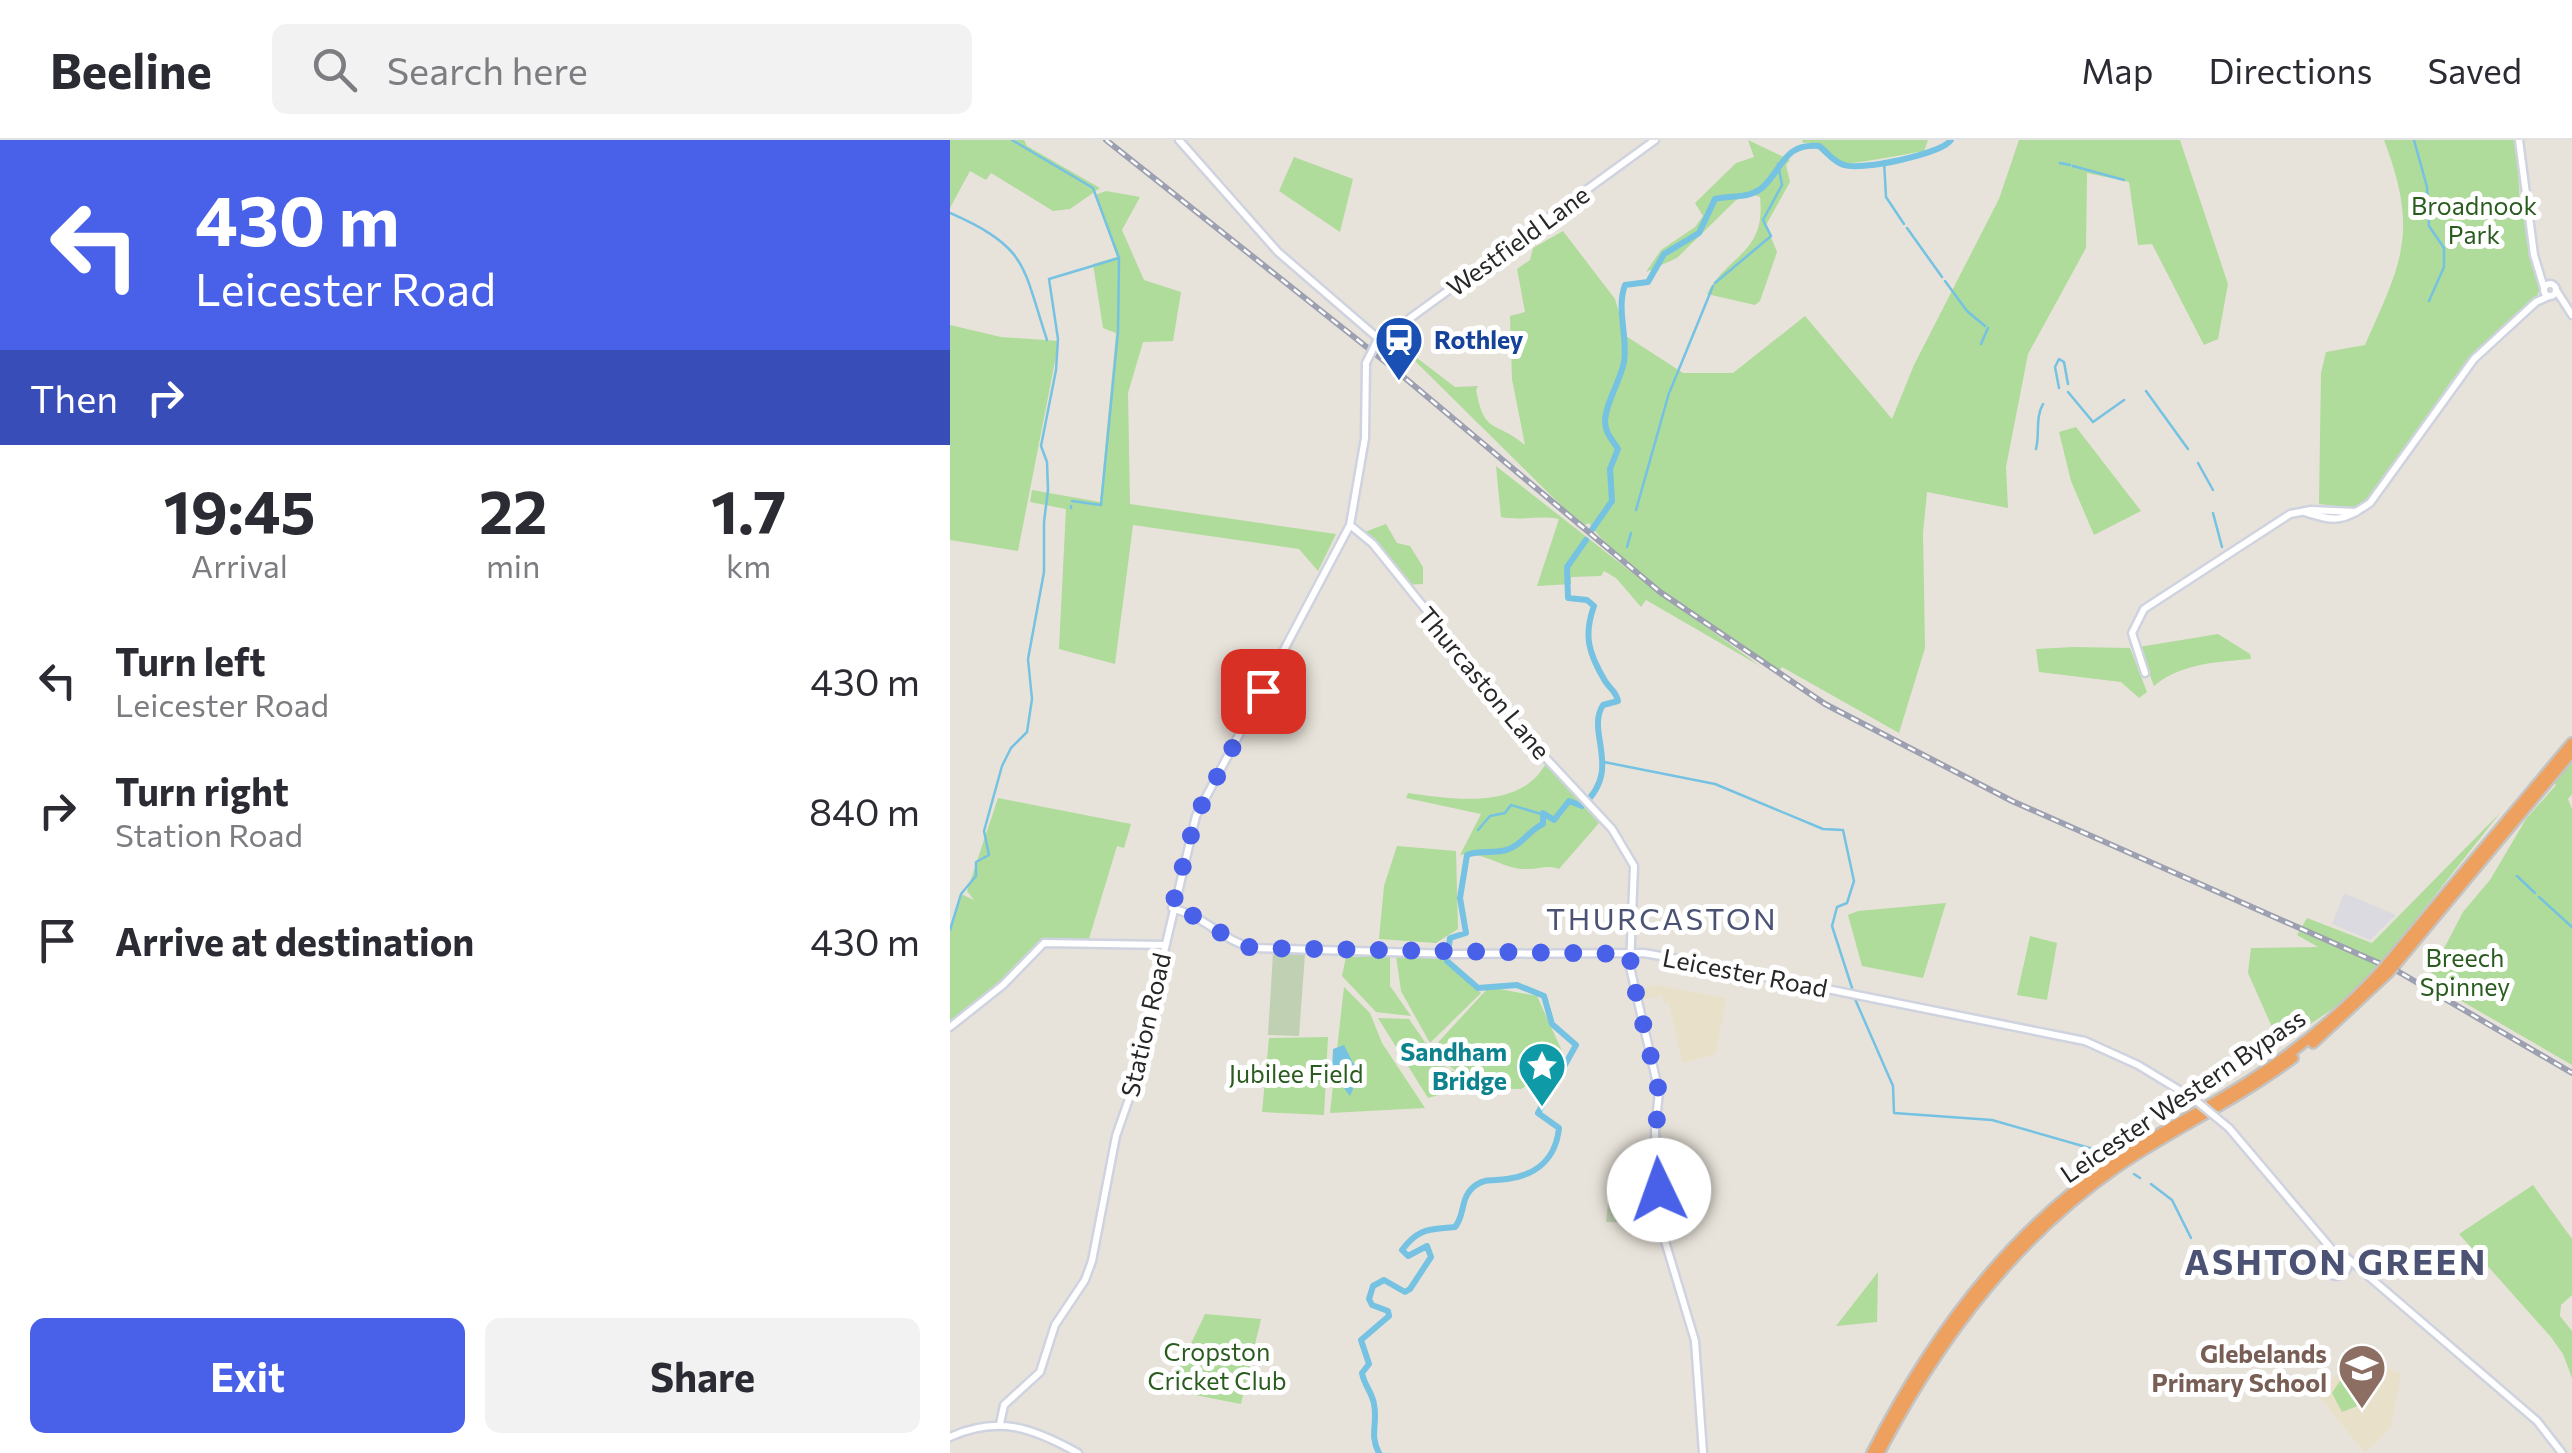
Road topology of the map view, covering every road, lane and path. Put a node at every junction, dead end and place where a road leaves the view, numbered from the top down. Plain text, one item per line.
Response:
1 (1180, 140) edge
2 (1656, 140) edge
3 (2522, 140) edge
4 (2549, 290) junction
5 (2572, 315) edge
6 (1378, 341) junction
7 (1350, 525) junction
8 (2145, 674) dead end
9 (2572, 743) edge
10 (2572, 752) edge
11 (1172, 908) junction
12 (1165, 945) junction
13 (1631, 954) junction
14 (2388, 968) junction
15 (950, 1027) edge
16 (2320, 1236) junction
17 (2334, 1252) junction
18 (2345, 1256) junction
19 (2325, 1258) junction
20 (2346, 1271) junction
21 (2367, 1273) junction
22 (999, 1423) junction
23 (950, 1437) edge
24 (1078, 1453) edge
25 (1703, 1453) edge
26 (1876, 1453) edge
27 (2562, 1453) edge

1 - 6 street
2 - 6 street, Westfield Lane
3 - 4 street
4 - 5 street
4 - 8 street
6 - 7 street, Station Road, bridge
7 - 11 street, Station Road
7 - 13 street, Thurcaston Lane
9 - 14 highway, Leicester Western Bypass
10 - 14 highway, Leicester Western Bypass
11 - 12 street, Station Road
11 - 13 street, Leicester Road
12 - 15 street
12 - 22 street, Station Road
13 - 16 street, Leicester Road, bridge
13 - 25 street
14 - 26 highway, Leicester Western Bypass
16 - 17 street, Leicester Road
16 - 19 street
17 - 18 street
17 - 19 street
18 - 20 street
18 - 21 street
19 - 20 street
20 - 21 street
21 - 27 street
22 - 23 street
22 - 24 street

